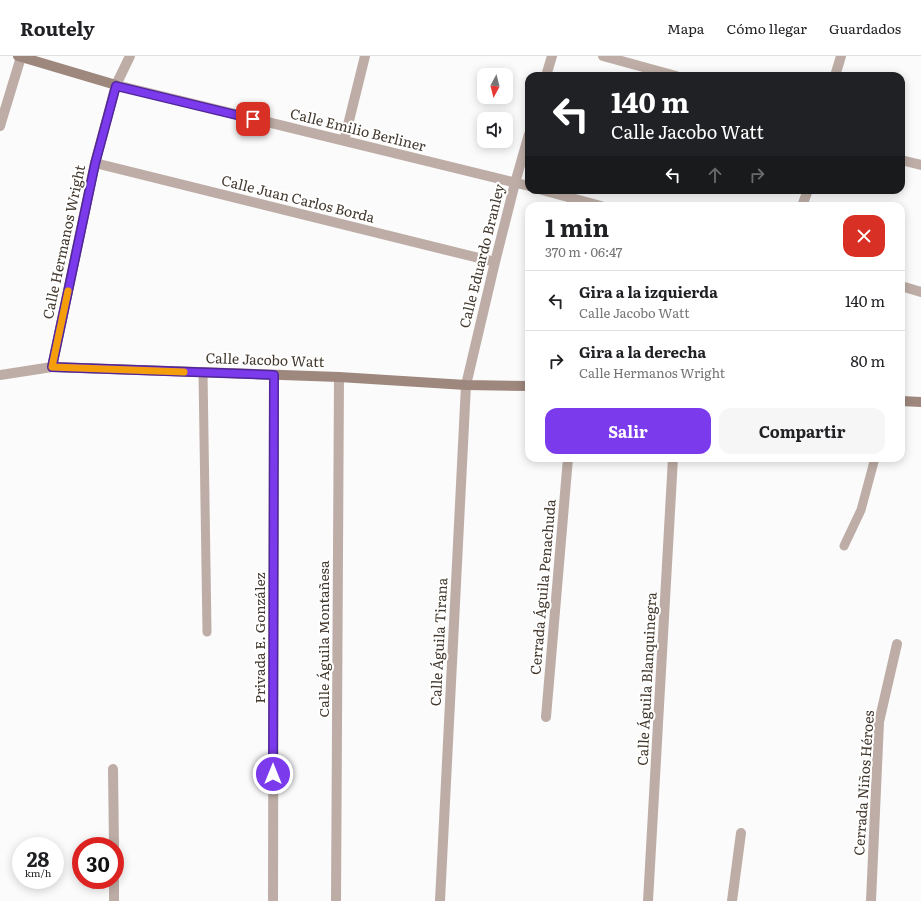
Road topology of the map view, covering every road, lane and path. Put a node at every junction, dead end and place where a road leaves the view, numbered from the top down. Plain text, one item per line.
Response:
1 (130, 56) edge
2 (365, 56) edge
3 (552, 56) edge
4 (603, 56) edge
5 (841, 56) edge
6 (19, 57) edge
7 (547, 72) edge
8 (661, 72) edge
9 (836, 72) edge
10 (116, 86) junction
11 (0, 126) edge
12 (344, 141) junction
13 (525, 148) edge
14 (905, 161) edge
15 (95, 164) junction
16 (921, 165) edge
17 (515, 183) junction
18 (525, 185) edge
19 (557, 194) edge
20 (586, 202) edge
21 (494, 262) junction
22 (905, 287) edge
23 (921, 292) edge
24 (52, 367) junction
25 (203, 372) junction
26 (0, 374) edge
27 (274, 375) junction
28 (339, 377) junction
29 (466, 385) junction
30 (525, 386) edge
31 (905, 401) edge
32 (921, 402) edge
33 (568, 462) edge
34 (673, 462) edge
35 (874, 462) edge
36 (844, 546) dead end
37 (207, 632) dead end
38 (897, 644) dead end
39 (546, 717) dead end
40 (113, 769) dead end
41 (741, 833) dead end
42 (114, 837) edge
43 (114, 889) edge
44 (732, 900) edge
45 (114, 901) edge
46 (273, 901) edge
47 (336, 901) edge
48 (440, 901) edge
49 (648, 901) edge
50 (871, 901) edge

1 - 10 street, Calle Hermanos Wright
2 - 12 street
3 - 7 street
4 - 8 street
5 - 9 street
6 - 10 street, Calle Emilio Berliner
6 - 11 street
10 - 12 street, Calle Emilio Berliner
10 - 15 street, Calle Hermanos Wright
12 - 17 street, Calle Emilio Berliner
13 - 17 street, Calle Eduardo Branley
14 - 16 street
15 - 21 street, Calle Juan Carlos Borda
15 - 24 street, Calle Hermanos Wright
17 - 18 street, Calle Emilio Berliner
17 - 21 street, Calle Eduardo Branley
19 - 20 street
21 - 29 street, Calle Eduardo Branley
22 - 23 street
24 - 25 street, Calle Jacobo Watt
24 - 26 street, Calle Jacobo Watt
25 - 27 street, Calle Jacobo Watt
25 - 37 lane
27 - 28 street, Calle Jacobo Watt
27 - 46 street, Privada E. González
28 - 29 street, Calle Jacobo Watt
28 - 47 street, Calle Águila Montañesa
29 - 30 street, Calle Jacobo Watt
29 - 48 street, Calle Águila Tirana
31 - 32 street
33 - 39 street, Cerrada Águila Penachuda
34 - 49 street, Calle Águila Blanquinegra
35 - 36 lane
38 - 50 street, Cerrada Niños Héroes
40 - 42 street
41 - 44 street
43 - 45 street

